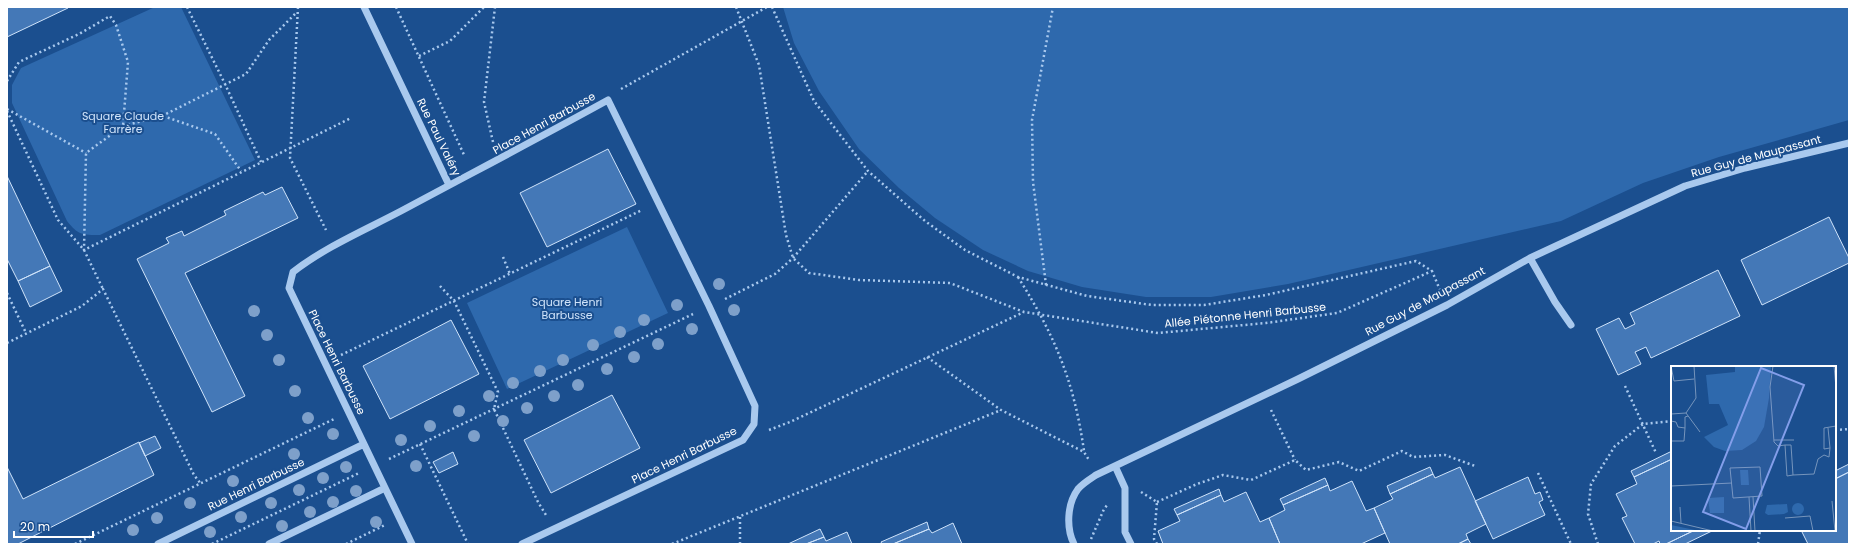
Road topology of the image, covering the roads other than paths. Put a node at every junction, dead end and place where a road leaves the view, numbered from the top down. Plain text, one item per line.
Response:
1 (364, 7) edge
2 (1849, 143) edge
3 (449, 185) junction
4 (1530, 258) junction
5 (1571, 325) dead end
6 (364, 444) junction
7 (1115, 466) junction
8 (385, 488) junction
9 (158, 544) edge
10 (269, 544) edge
11 (412, 544) edge
12 (522, 544) edge
13 (1074, 544) edge
14 (1131, 544) edge

1 - 3 street, Rue Paul Valéry
2 - 4 street, Rue Guy de Maupassant
3 - 6 street, Place Henri Barbusse
3 - 12 street, Place Henri Barbusse
4 - 5 street
4 - 7 street, Rue Guy de Maupassant
6 - 8 street, Place Henri Barbusse
6 - 9 street, Rue Henri Barbusse
7 - 13 street, Rue Guy de Maupassant
7 - 14 street
8 - 10 street
8 - 11 street, Place Henri Barbusse

